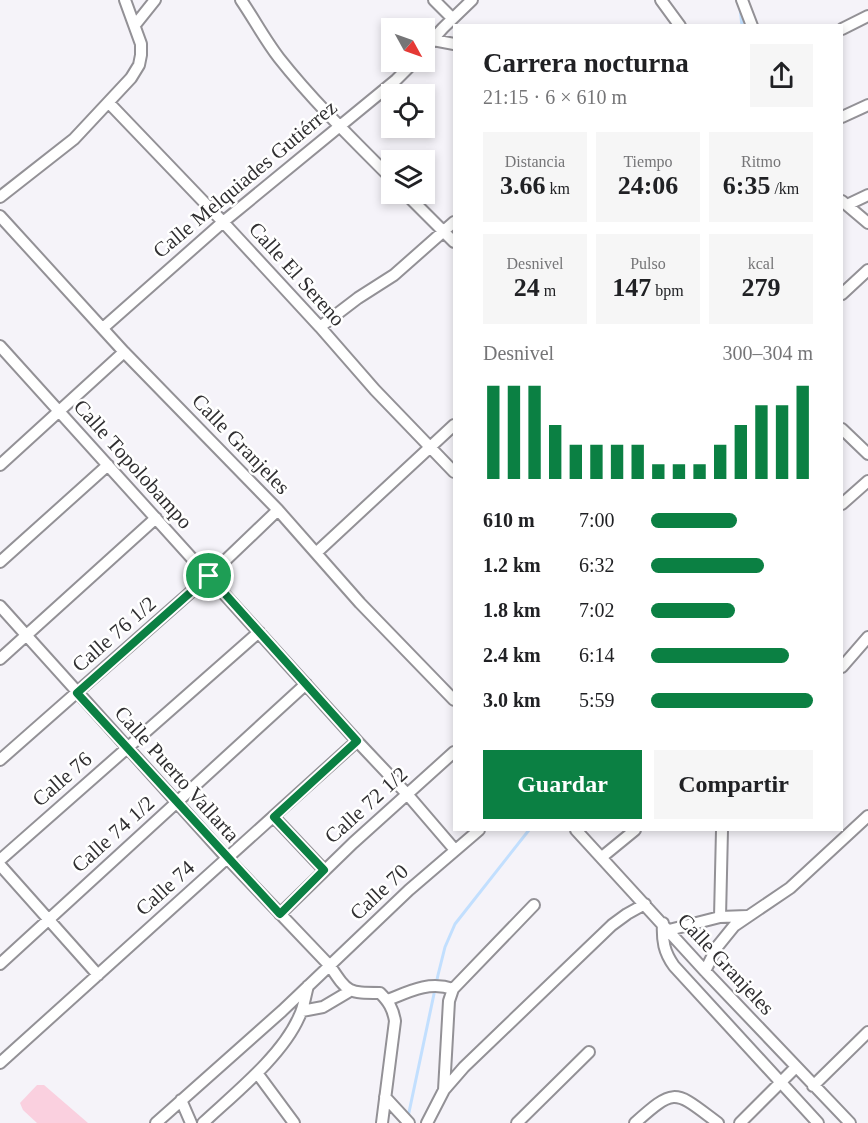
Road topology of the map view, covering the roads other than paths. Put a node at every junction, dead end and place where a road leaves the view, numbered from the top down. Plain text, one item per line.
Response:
1 (125, 0) edge
2 (156, 0) edge
3 (241, 0) edge
4 (434, 0) edge
5 (472, 0) edge
6 (661, 0) edge
7 (742, 0) edge
8 (868, 16) edge
9 (452, 18) junction
10 (679, 24) edge
11 (751, 24) edge
12 (135, 25) junction
13 (843, 28) edge
14 (435, 38) edge
15 (435, 40) edge
16 (453, 44) edge
17 (404, 72) edge
18 (109, 103) junction
19 (868, 105) edge
20 (843, 117) edge
21 (339, 126) junction
22 (381, 168) edge
23 (868, 195) edge
24 (0, 198) edge
25 (844, 203) edge
26 (416, 204) edge
27 (0, 216) edge
28 (223, 222) junction
29 (453, 223) edge
30 (868, 224) edge
31 (444, 231) junction
32 (453, 241) edge
33 (868, 270) edge
34 (843, 293) edge
35 (320, 327) junction
36 (103, 328) junction
37 (2, 352) edge
38 (124, 352) junction
39 (60, 412) junction
40 (453, 426) edge
41 (843, 430) edge
42 (430, 446) junction
43 (868, 454) edge
44 (0, 465) edge
45 (108, 465) junction
46 (453, 471) edge
47 (868, 481) edge
48 (843, 503) edge
49 (278, 510) junction
50 (156, 518) junction
51 (316, 553) junction
52 (0, 562) edge
53 (209, 576) junction
54 (0, 606) edge
55 (259, 632) junction
56 (26, 635) junction
57 (868, 637) edge
58 (0, 659) edge
59 (843, 666) edge
60 (306, 684) junction
61 (77, 693) junction
62 (453, 699) edge
63 (357, 741) junction
64 (127, 748) junction
65 (453, 753) edge
66 (0, 760) edge
67 (407, 794) junction
68 (177, 803) junction
69 (868, 816) edge
70 (274, 817) junction
71 (478, 831) edge
72 (577, 831) edge
73 (634, 831) edge
74 (722, 831) edge
75 (455, 850) junction
76 (602, 857) junction
77 (227, 858) junction
78 (0, 860) edge
79 (0, 865) edge
80 (324, 870) junction
81 (645, 904) junction
82 (534, 905) dead end
83 (280, 914) junction
84 (720, 916) junction
85 (748, 916) junction
86 (49, 919) junction
87 (666, 926) junction
88 (0, 964) edge
89 (330, 966) junction
90 (705, 971) junction
91 (98, 975) junction
92 (308, 986) junction
93 (449, 988) junction
94 (350, 991) junction
95 (388, 1000) junction
96 (302, 1011) junction
97 (868, 1032) edge
98 (589, 1052) dead end
99 (0, 1063) edge
100 (796, 1067) junction
101 (257, 1073) junction
102 (781, 1084) junction
103 (813, 1086) junction
104 (444, 1090) junction
105 (385, 1097) junction
106 (181, 1100) junction
107 (156, 1123) edge
108 (191, 1123) edge
109 (203, 1123) edge
110 (294, 1123) edge
111 (382, 1123) edge
112 (409, 1123) edge
113 (427, 1123) edge
114 (517, 1123) edge
115 (635, 1123) edge
116 (718, 1123) edge
117 (740, 1123) edge
118 (818, 1123) edge
119 (850, 1123) edge

1 - 12 street
2 - 12 street
3 - 21 street
4 - 9 street
5 - 9 street
6 - 10 street
7 - 11 street
8 - 13 street
9 - 14 street
12 - 18 street
15 - 16 street
17 - 21 street, Calle Melquiades Gutiérrez
18 - 24 street
18 - 28 street, Calle El Sereno
19 - 20 street
21 - 22 street
21 - 28 street, Calle Melquiades Gutiérrez
23 - 25 street
25 - 30 street
26 - 31 street
27 - 36 street, Calle Granjeles
28 - 35 street, Calle El Sereno
28 - 36 street, Calle Melquiades Gutiérrez
29 - 31 street
31 - 32 street
31 - 35 street
33 - 34 street
35 - 42 street, Calle El Sereno
36 - 38 street, Calle Granjeles
37 - 39 street, Calle Topolobampo
38 - 39 street
38 - 49 street, Calle Granjeles
39 - 44 street
39 - 45 street, Calle Topolobampo
40 - 42 street
41 - 43 street
42 - 46 street, Calle El Sereno
42 - 51 street
45 - 50 street, Calle Topolobampo
45 - 52 street
47 - 48 street
49 - 51 street, Calle Granjeles
49 - 53 street, Calle 76 1/2
50 - 53 street, Calle Topolobampo
50 - 56 street
51 - 62 street, Calle Granjeles
53 - 55 street, Calle Topolobampo
53 - 61 street, Calle 76 1/2
54 - 56 street, Calle Puerto Vallarta
55 - 60 street, Calle Topolobampo
55 - 64 street, Calle 76
56 - 58 street
56 - 61 street, Calle Puerto Vallarta
57 - 59 street
60 - 63 street, Calle Topolobampo
60 - 68 street, Calle 74 1/2
61 - 64 street, Calle Puerto Vallarta
61 - 66 street, Calle 76 1/2
63 - 67 street, Calle Topolobampo
63 - 70 street, Calle 74
64 - 68 street, Calle Puerto Vallarta
64 - 78 street, Calle 76
65 - 67 street, Calle 72 1/2
67 - 75 street, Calle Topolobampo
67 - 80 street, Calle 72 1/2
68 - 77 street, Calle Puerto Vallarta
68 - 86 street, Calle 74 1/2
69 - 85 street
70 - 77 street, Calle 74
70 - 80 street
71 - 75 street, Calle 70
72 - 76 street, Calle Granjeles
73 - 76 street
74 - 84 street
75 - 89 street, Calle 70
76 - 81 street, Calle Granjeles
77 - 83 street, Calle Puerto Vallarta
77 - 91 street, Calle 74
79 - 86 street
80 - 83 street, Calle 72 1/2
81 - 87 street, Calle Granjeles
81 - 104 street
82 - 93 street
83 - 89 street, Calle Puerto Vallarta
84 - 85 street
84 - 87 street
85 - 90 street
86 - 88 street, Calle 74 1/2
86 - 91 street
87 - 90 street, Calle Granjeles
87 - 102 street
89 - 92 street, Calle 70
89 - 94 street, Calle Puerto Vallarta
90 - 100 street, Calle Granjeles
91 - 99 street, Calle 74
92 - 96 street
92 - 106 street, Calle 70
93 - 95 street
93 - 104 street
94 - 95 street
94 - 96 street
95 - 105 street
96 - 101 street
97 - 103 street
98 - 114 street
100 - 102 street
100 - 103 street, Calle Granjeles
101 - 109 street
101 - 110 street
102 - 117 street
102 - 118 street
103 - 119 street, Calle Granjeles
104 - 113 street
105 - 111 street
105 - 112 street
106 - 107 street, Calle 70
106 - 108 street
115 - 116 street

